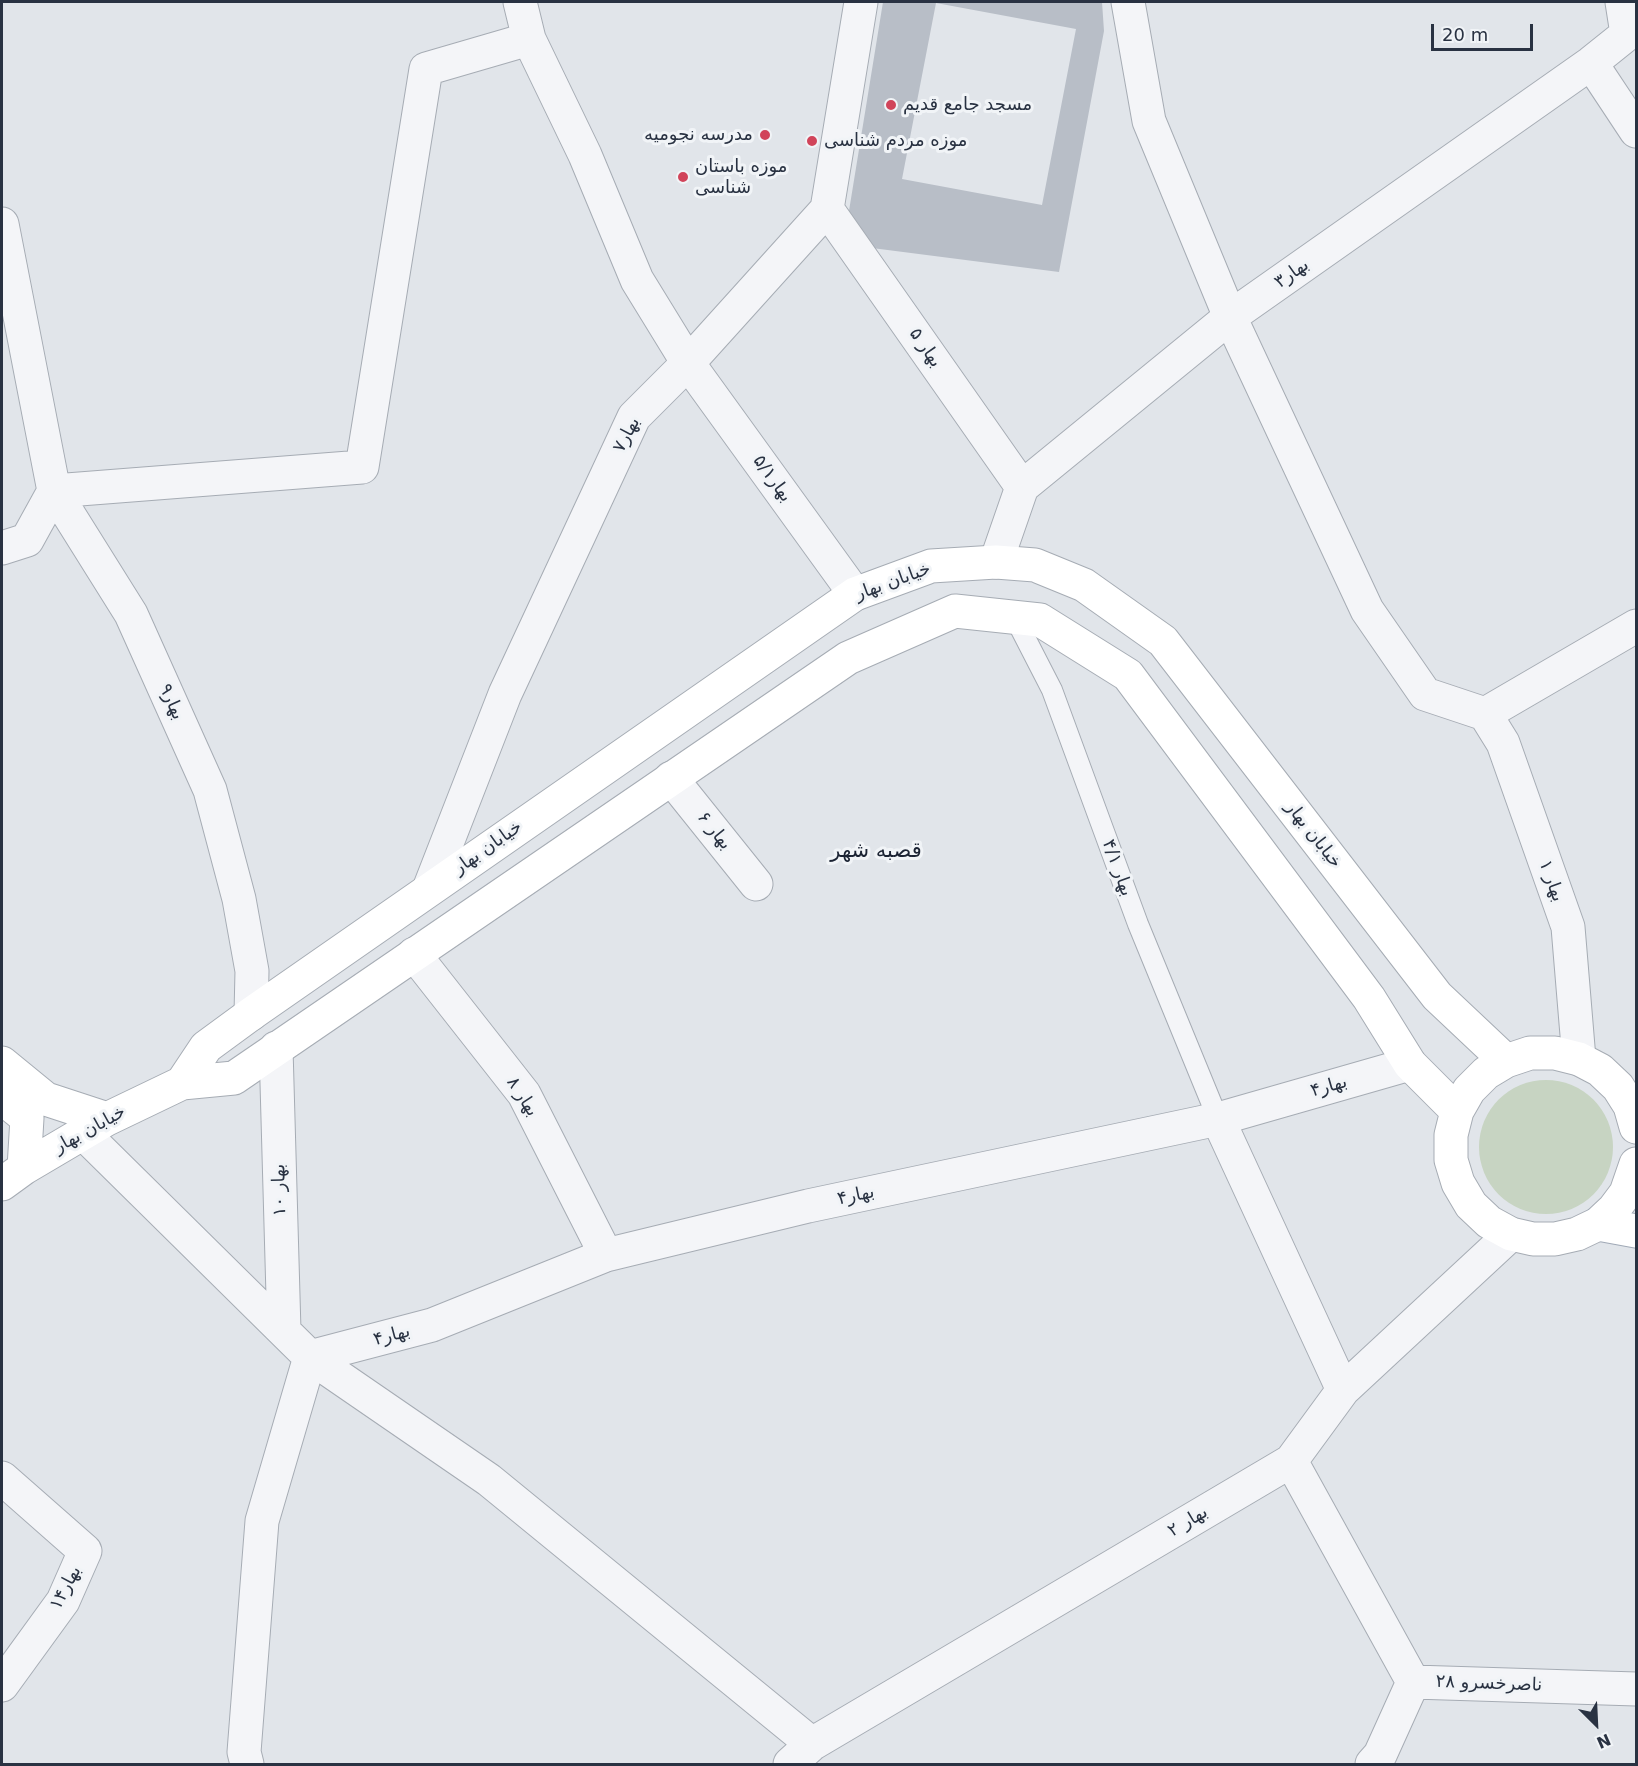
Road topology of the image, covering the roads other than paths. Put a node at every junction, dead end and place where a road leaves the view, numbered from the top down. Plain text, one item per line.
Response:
1 (520, 2) edge
2 (861, 2) edge
3 (1128, 2) edge
4 (1622, 2) edge
5 (1632, 30) edge
6 (530, 39) junction
7 (1591, 63) junction
8 (1636, 131) edge
9 (827, 210) junction
10 (2, 224) edge
11 (1230, 317) junction
12 (688, 363) junction
13 (1022, 487) junction
14 (54, 490) junction
15 (2, 548) edge
16 (996, 562) junction
17 (855, 594) junction
18 (1014, 618) junction
19 (1636, 626) edge
20 (1485, 714) junction
21 (672, 778) junction
22 (756, 884) dead end
23 (429, 889) junction
24 (414, 954) junction
25 (251, 1014) junction
26 (276, 1048) junction
27 (1579, 1059) junction
28 (1506, 1060) junction
29 (2, 1063) edge
30 (1410, 1064) junction
31 (1627, 1082) edge
32 (182, 1083) junction
33 (2, 1098) edge
34 (37, 1109) junction
35 (1457, 1111) junction
36 (1218, 1119) junction
37 (95, 1126) junction
38 (1636, 1126) edge
39 (1636, 1164) edge
40 (13, 1176) edge
41 (1598, 1224) junction
42 (1636, 1231) edge
43 (1510, 1234) junction
44 (606, 1255) junction
45 (284, 1331) junction
46 (310, 1357) junction
47 (1342, 1390) junction
48 (1291, 1461) junction
49 (2, 1478) edge
50 (1413, 1682) junction
51 (2, 1685) edge
52 (1636, 1689) edge
53 (801, 1754) edge
54 (247, 1764) edge
55 (1372, 1764) edge

1 - 6 street
2 - 9 street
3 - 11 street
4 - 5 street
5 - 7 street, بهار۳
6 - 12 street
6 - 14 street
7 - 8 street
7 - 11 street, بهار۳
9 - 12 street, بهار۷
9 - 13 street, بهار ۵
10 - 14 street
11 - 13 street, بهار۳
11 - 20 street
12 - 17 street, بهار۵/۱
12 - 23 street, بهار۷
13 - 16 street
14 - 15 street
14 - 25 street, بهار۹
16 - 17 main road, خیابان بهار
16 - 28 main road, خیابان بهار
17 - 23 main road, خیابان بهار
18 - 21 main road, خیابان بهار
18 - 30 main road, خیابان بهار
18 - 36 lane, بهار ۴/۱
19 - 20 street
20 - 27 street, بهار ۱
21 - 22 street, بهار ۶
21 - 24 main road, خیابان بهار
23 - 25 main road, خیابان بهار
24 - 26 main road, خیابان بهار
24 - 44 street, بهار ۸
25 - 32 main road, خیابان بهار
26 - 32 main road, خیابان بهار
26 - 45 street, بهار ۱۰
27 - 28 main road
27 - 31 main road
28 - 35 main road
29 - 34 main road
30 - 35 main road, خیابان بهار
30 - 36 street, بهار۴
31 - 38 main road
32 - 37 main road, خیابان بهار
33 - 34 main road
34 - 37 main road
34 - 40 main road
35 - 43 main road
36 - 44 street, بهار۴
36 - 47 street
37 - 40 main road, خیابان بهار
37 - 45 street
39 - 41 main road
41 - 42 main road
41 - 43 main road
43 - 47 street, بهار ۲
44 - 46 street, بهار۴
45 - 46 street
46 - 53 street
46 - 54 street
47 - 48 street, بهار ۲
48 - 50 street
48 - 53 street, بهار ۲
49 - 51 street, بهار۱۴
50 - 52 street, ناصرخسرو ۲۸
50 - 55 street

